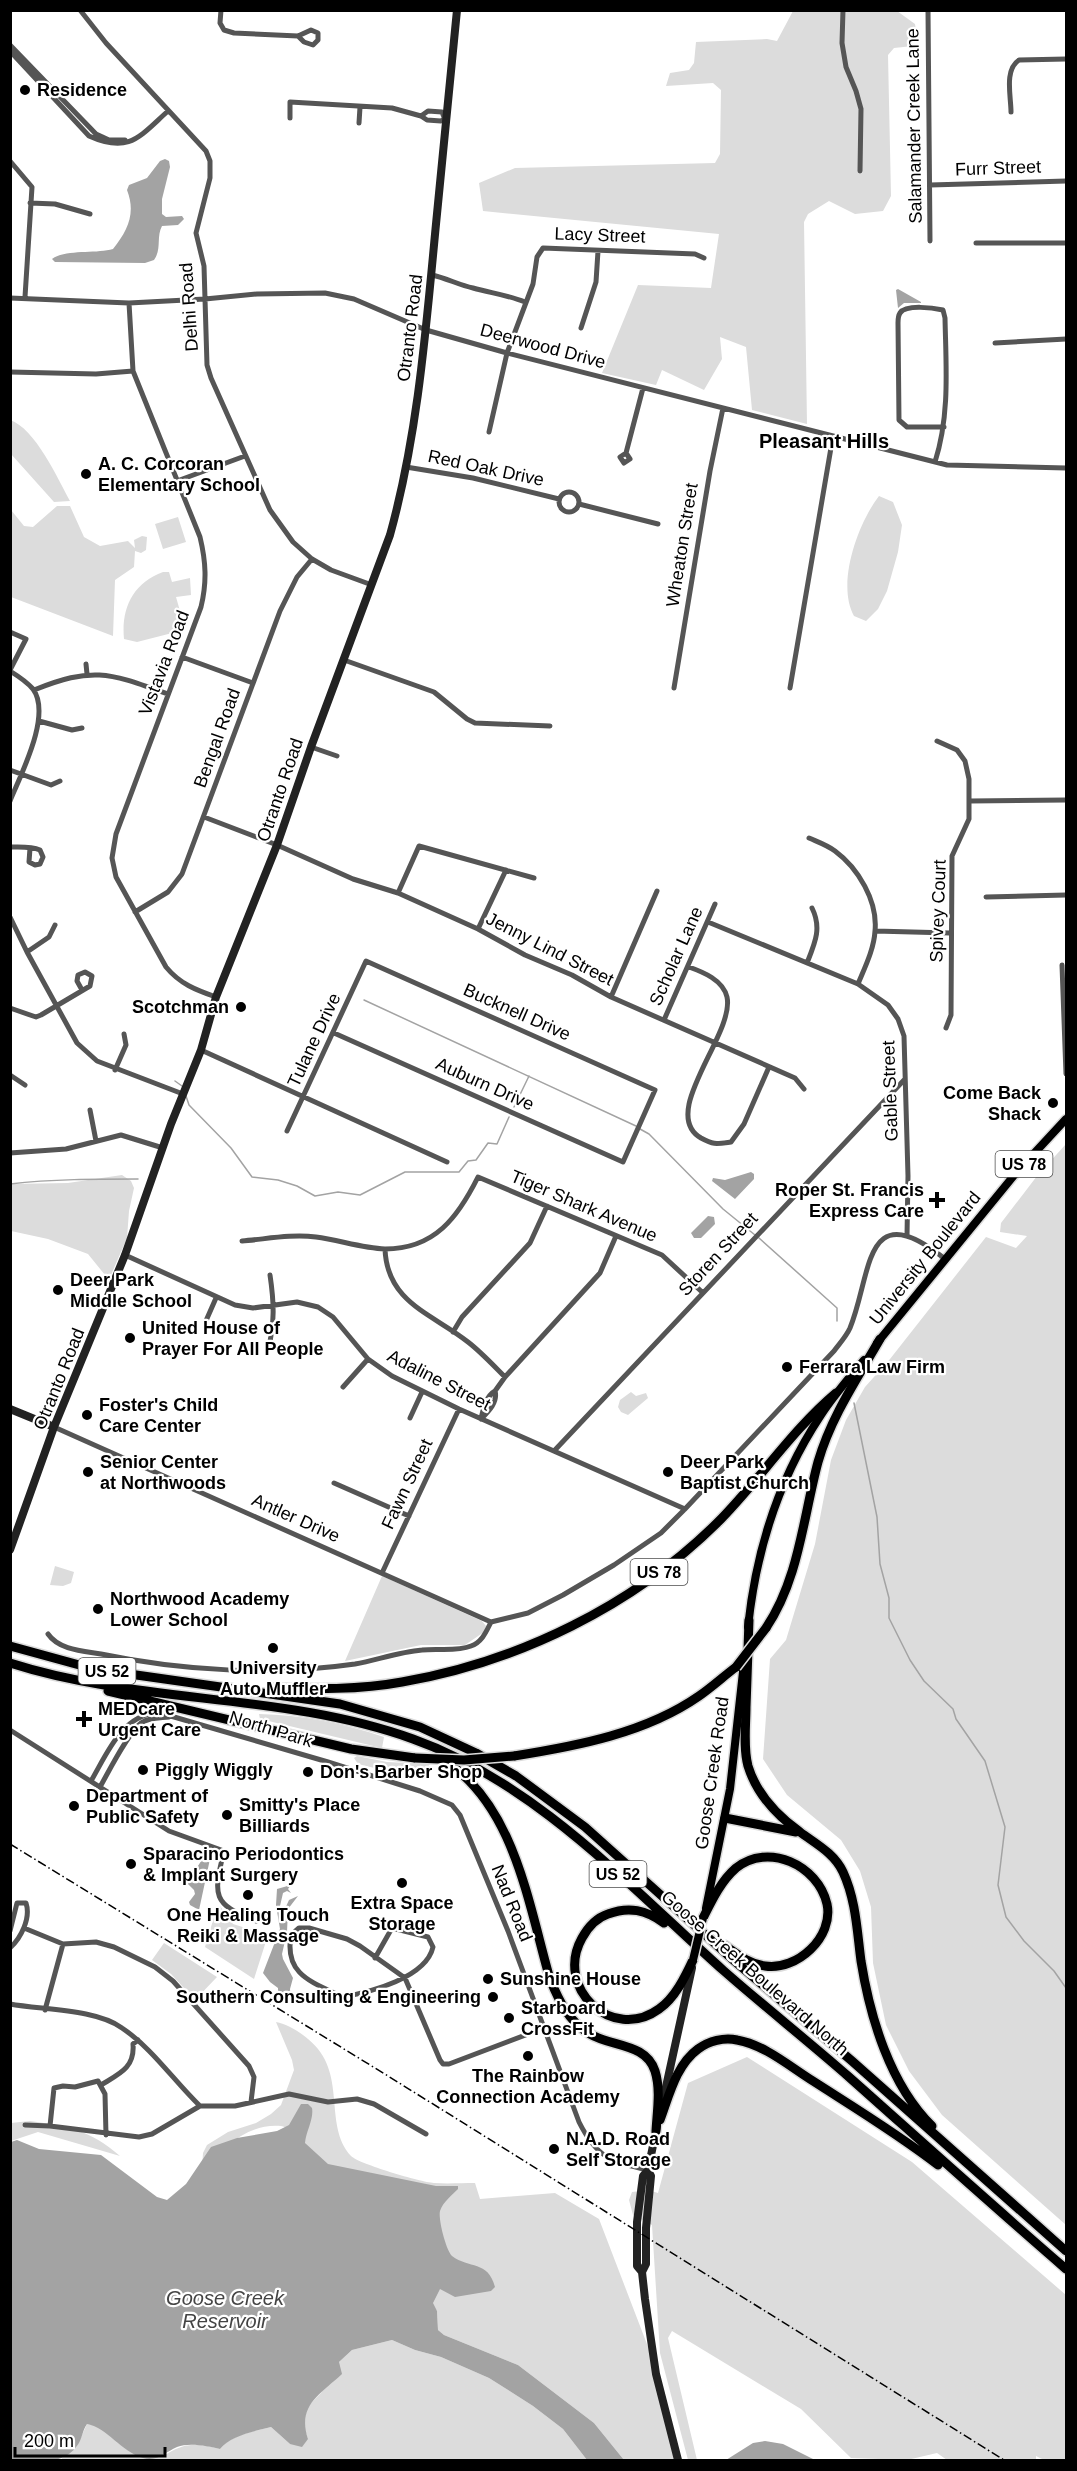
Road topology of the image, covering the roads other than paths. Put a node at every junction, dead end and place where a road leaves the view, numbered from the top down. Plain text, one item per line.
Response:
1 (80, 10) edge
2 (221, 10) edge
3 (457, 10) edge
4 (843, 10) edge
5 (928, 10) edge
6 (298, 36) dead end
7 (10, 45) edge
8 (10, 51) edge
9 (1066, 59) edge
10 (360, 107) junction
11 (167, 110) junction
12 (1011, 112) dead end
13 (446, 117) junction
14 (290, 118) dead end
15 (359, 123) dead end
16 (10, 161) edge
17 (860, 171) dead end
18 (1066, 181) edge
19 (930, 185) junction
20 (30, 203) junction
21 (90, 214) dead end
22 (930, 241) dead end
23 (976, 243) dead end
24 (1066, 243) edge
25 (598, 251) junction
26 (704, 258) dead end
27 (432, 275) junction
28 (25, 297) junction
29 (10, 298) edge
30 (205, 299) junction
31 (525, 302) junction
32 (129, 303) junction
33 (581, 328) dead end
34 (426, 330) junction
35 (1066, 339) edge
36 (995, 343) dead end
37 (507, 353) junction
38 (133, 371) junction
39 (10, 372) edge
40 (643, 388) junction
41 (723, 408) junction
42 (944, 427) junction
43 (489, 432) dead end
44 (833, 436) junction
45 (626, 453) dead end
46 (245, 456) junction
47 (935, 462) junction
48 (406, 467) junction
49 (1066, 468) edge
50 (177, 481) junction
51 (559, 499) junction
52 (579, 504) junction
53 (658, 524) dead end
54 (312, 558) junction
55 (372, 585) junction
56 (10, 632) edge
57 (182, 657) junction
58 (344, 660) junction
59 (86, 664) dead end
60 (10, 670) edge
61 (87, 674) junction
62 (253, 683) junction
63 (674, 688) dead end
64 (790, 688) dead end
65 (34, 690) junction
66 (168, 694) junction
67 (39, 721) junction
68 (550, 726) dead end
69 (82, 728) dead end
70 (937, 741) dead end
71 (311, 747) junction
72 (337, 756) dead end
73 (10, 770) edge
74 (21, 774) junction
75 (60, 781) dead end
76 (1066, 800) edge
77 (10, 801) edge
78 (970, 801) junction
79 (204, 817) junction
80 (809, 838) dead end
81 (277, 845) junction
82 (10, 847) edge
83 (30, 848) dead end
84 (506, 870) junction
85 (534, 878) dead end
86 (657, 891) dead end
87 (398, 893) junction
88 (1066, 895) edge
89 (986, 897) dead end
90 (715, 904) dead end
91 (812, 908) dead end
92 (135, 912) junction
93 (10, 917) edge
94 (708, 922) junction
95 (55, 925) dead end
96 (478, 929) junction
97 (875, 931) junction
98 (950, 933) junction
99 (27, 952) junction
100 (366, 961) joint
101 (807, 963) junction
102 (1062, 965) dead end
103 (689, 967) junction
104 (858, 984) junction
105 (82, 990) dead end
106 (216, 997) junction
107 (611, 997) junction
108 (56, 1006) junction
109 (10, 1008) edge
110 (664, 1020) junction
111 (946, 1028) dead end
112 (334, 1033) junction
113 (124, 1034) dead end
114 (715, 1043) junction
115 (201, 1050) junction
116 (769, 1067) junction
117 (115, 1070) junction
118 (1066, 1074) edge
119 (10, 1075) edge
120 (905, 1079) junction
121 (25, 1085) dead end
122 (804, 1089) dead end
123 (183, 1094) junction
124 (304, 1096) junction
125 (90, 1110) dead end
126 (1066, 1119) edge
127 (287, 1131) dead end
128 (636, 1133) joint
129 (96, 1141) junction
130 (163, 1148) junction
131 (10, 1153) edge
132 (447, 1162) dead end
133 (547, 1206) junction
134 (616, 1236) junction
135 (907, 1236) junction
136 (242, 1241) dead end
137 (384, 1249) junction
138 (125, 1255) junction
139 (945, 1259) junction
140 (270, 1275) dead end
141 (702, 1292) junction
142 (216, 1298) junction
143 (275, 1306) junction
144 (205, 1323) dead end
145 (453, 1332) junction
146 (880, 1339) junction
147 (268, 1350) dead end
148 (368, 1359) junction
149 (505, 1377) junction
150 (343, 1387) dead end
151 (422, 1392) junction
152 (836, 1393) junction
153 (10, 1409) edge
154 (459, 1409) junction
155 (410, 1418) dead end
156 (482, 1419) junction
157 (54, 1428) junction
158 (554, 1451) junction
159 (334, 1483) dead end
160 (686, 1509) junction
161 (409, 1516) junction
162 (10, 1550) edge
163 (382, 1573) junction
164 (749, 1620) junction
165 (491, 1622) junction
166 (48, 1634) dead end
167 (10, 1646) edge
168 (10, 1663) edge
169 (68, 1678) junction
170 (206, 1685) junction
171 (171, 1717) junction
172 (345, 1719) junction
173 (10, 1730) edge
174 (328, 1762) joint
175 (91, 1781) junction
176 (100, 1787) junction
177 (725, 1818) junction
178 (801, 1833) junction
179 (681, 1912) junction
180 (704, 1917) junction
181 (256, 1922) dead end
182 (24, 1928) junction
183 (10, 1931) edge
184 (63, 1944) junction
185 (10, 1948) edge
186 (375, 1958) junction
187 (693, 1960) junction
188 (726, 1973) junction
189 (405, 1978) junction
190 (10, 2004) edge
191 (45, 2010) junction
192 (544, 2028) junction
193 (138, 2040) junction
194 (101, 2085) junction
195 (251, 2102) junction
196 (200, 2106) junction
197 (25, 2125) dead end
198 (50, 2126) junction
199 (656, 2131) junction
200 (106, 2134) junction
201 (426, 2134) dead end
202 (648, 2170) junction
203 (1003, 2194) junction
204 (1021, 2230) junction
205 (1066, 2250) edge
206 (1066, 2269) edge
207 (678, 2460) edge

1 - 11 street, Delhi Road
2 - 6 street
3 - 13 street, Otranto Road
4 - 17 street
5 - 19 street, Salamander Creek Lane
7 - 11 street
8 - 11 street
9 - 12 street
10 - 13 street
10 - 14 street
10 - 15 street
11 - 30 street, Delhi Road
13 - 27 street, Otranto Road
16 - 20 street
18 - 19 street, Furr Street
19 - 22 street, Salamander Creek Lane
20 - 21 street
20 - 28 street
23 - 24 street
25 - 26 street, Lacy Street
25 - 31 street, Lacy Street
25 - 33 street
27 - 31 street
27 - 34 street, Otranto Road
28 - 29 street, Deerwood Drive
28 - 32 street, Deerwood Drive
30 - 32 street, Deerwood Drive
30 - 34 street, Deerwood Drive
30 - 46 street, Delhi Road
31 - 37 street, Lacy Street
32 - 38 street, Vistavia Road
34 - 37 street, Deerwood Drive
34 - 48 street, Otranto Road
35 - 36 street
37 - 40 street, Deerwood Drive
37 - 43 street, Lacy Street
38 - 39 street
38 - 50 street, Vistavia Road
40 - 41 street, Deerwood Drive
40 - 45 street
41 - 44 street, Deerwood Drive
41 - 63 street, Wheaton Street
42 - 42 street
42 - 47 street
44 - 47 street, Deerwood Drive
44 - 64 street
46 - 50 street
46 - 54 street, Delhi Road
47 - 49 street, Deerwood Drive
48 - 51 street, Red Oak Drive
48 - 55 street, Otranto Road
50 - 57 street, Vistavia Road
51 - 52 street, Red Oak Drive
51 - 52 street, Red Oak Drive
52 - 53 street, Red Oak Drive
54 - 55 street, Delhi Road
54 - 62 street, Bengal Road
55 - 58 street, Otranto Road
56 - 60 street
57 - 62 street
57 - 66 street, Vistavia Road
58 - 68 street
58 - 71 street, Otranto Road
59 - 61 street
60 - 65 street
61 - 65 street
61 - 66 street
62 - 79 street, Bengal Road
65 - 67 street
66 - 92 street, Vistavia Road
67 - 69 street
67 - 74 street
70 - 78 street, Spivey Court
71 - 72 street
71 - 81 street, Otranto Road
73 - 74 street
74 - 75 street
74 - 77 street
76 - 78 street
78 - 98 street, Spivey Court
79 - 81 street, Jenny Lind Street
79 - 92 street, Bengal Road
80 - 97 street
81 - 87 street, Jenny Lind Street
81 - 106 street, Otranto Road
82 - 83 street
84 - 85 street
84 - 87 street
84 - 96 street
86 - 107 street
87 - 96 street, Jenny Lind Street
88 - 89 street
90 - 94 street, Scholar Lane
91 - 101 street
92 - 106 street, Vistavia Road
93 - 99 street
94 - 101 street, Gable Street
94 - 103 street, Scholar Lane
95 - 99 street
96 - 107 street, Jenny Lind Street
97 - 98 street
97 - 104 street
98 - 111 street, Spivey Court
99 - 108 street
100 - 112 street, Tulane Drive
100 - 128 street, Bucknell Drive
101 - 104 street, Gable Street
102 - 118 street
103 - 110 street, Scholar Lane
103 - 114 street
104 - 120 street, Gable Street
105 - 108 street
106 - 115 street, Otranto Road
107 - 110 street, Jenny Lind Street
108 - 109 street
108 - 117 street
110 - 114 street, Jenny Lind Street
112 - 124 street, Tulane Drive
112 - 128 street, Auburn Drive
113 - 117 street
114 - 116 street, Jenny Lind Street
114 - 116 street
115 - 123 street, Otranto Road
115 - 124 street
116 - 122 street, Jenny Lind Street
117 - 123 street
119 - 121 street
120 - 135 street, Gable Street
120 - 141 street, Storen Street
123 - 130 street, Otranto Road
124 - 127 street, Tulane Drive
124 - 132 street
125 - 129 street
126 - 139 main road, University Boulevard / US 78
129 - 130 street
129 - 131 street
130 - 138 street, Otranto Road
133 - 134 street, Tiger Shark Avenue
133 - 137 street, Tiger Shark Avenue
133 - 145 street
134 - 141 street, Tiger Shark Avenue
134 - 149 street
135 - 139 street
135 - 160 street
136 - 137 street
137 - 145 street
138 - 142 street, Adaline Street
138 - 157 street, Otranto Road
139 - 146 main road, University Boulevard / US 78
140 - 143 street
141 - 158 street, Storen Street
142 - 143 street, Adaline Street
142 - 144 street
143 - 147 street
143 - 148 street, Adaline Street
145 - 149 street
146 - 152 main road, University Boulevard / US 78
146 - 169 highway, US 78, bridge
148 - 150 street
148 - 151 street, Adaline Street
149 - 156 street
151 - 154 street, Adaline Street
151 - 155 street
152 - 164 main road, Goose Creek Road
152 - 170 highway, US 78
153 - 157 street
154 - 156 street, Adaline Street
154 - 161 street, Fawn Street
156 - 158 street, Adaline Street
157 - 162 street, Otranto Road
157 - 163 street, Antler Drive
158 - 160 street, Adaline Street
159 - 161 street
160 - 165 street
161 - 163 street, Fawn Street
163 - 165 street, Antler Drive
164 - 177 main road, Goose Creek Road
164 - 178 highway
165 - 166 street
167 - 170 highway, US 52
168 - 169 highway, Goose Creek Boulevard North / US 52
169 - 172 highway, Goose Creek Boulevard North / US 52
170 - 179 highway, US 52
171 - 174 street, North Park
171 - 175 street, North Park
171 - 176 street, North Park
172 - 188 highway, Goose Creek Boulevard North / US 52
172 - 199 highway
173 - 175 street
174 - 192 street, Nad Road
175 - 176 street
176 - 181 street
177 - 178 highway
177 - 180 main road, Goose Creek Road
178 - 203 highway
179 - 180 highway
179 - 203 highway, US 52
180 - 187 main road, Goose Creek Road, bridge
182 - 183 street
182 - 184 street
182 - 185 street
184 - 191 street
184 - 195 street
186 - 189 street
186 - 189 street
186 - 189 street
187 - 188 highway
187 - 199 street, Goose Creek Road
188 - 204 highway, Goose Creek Boulevard North / US 52
189 - 192 street
190 - 191 street
191 - 193 street
192 - 202 street, Nad Road
193 - 194 street
193 - 196 street
194 - 198 street
194 - 200 street
195 - 196 street
195 - 201 street
196 - 200 street
197 - 198 street
198 - 200 street
199 - 202 street, Goose Creek Road
199 - 204 highway
202 - 207 street, Goose Creek Road
203 - 205 highway, US 52
204 - 206 highway, Goose Creek Boulevard North / US 52

